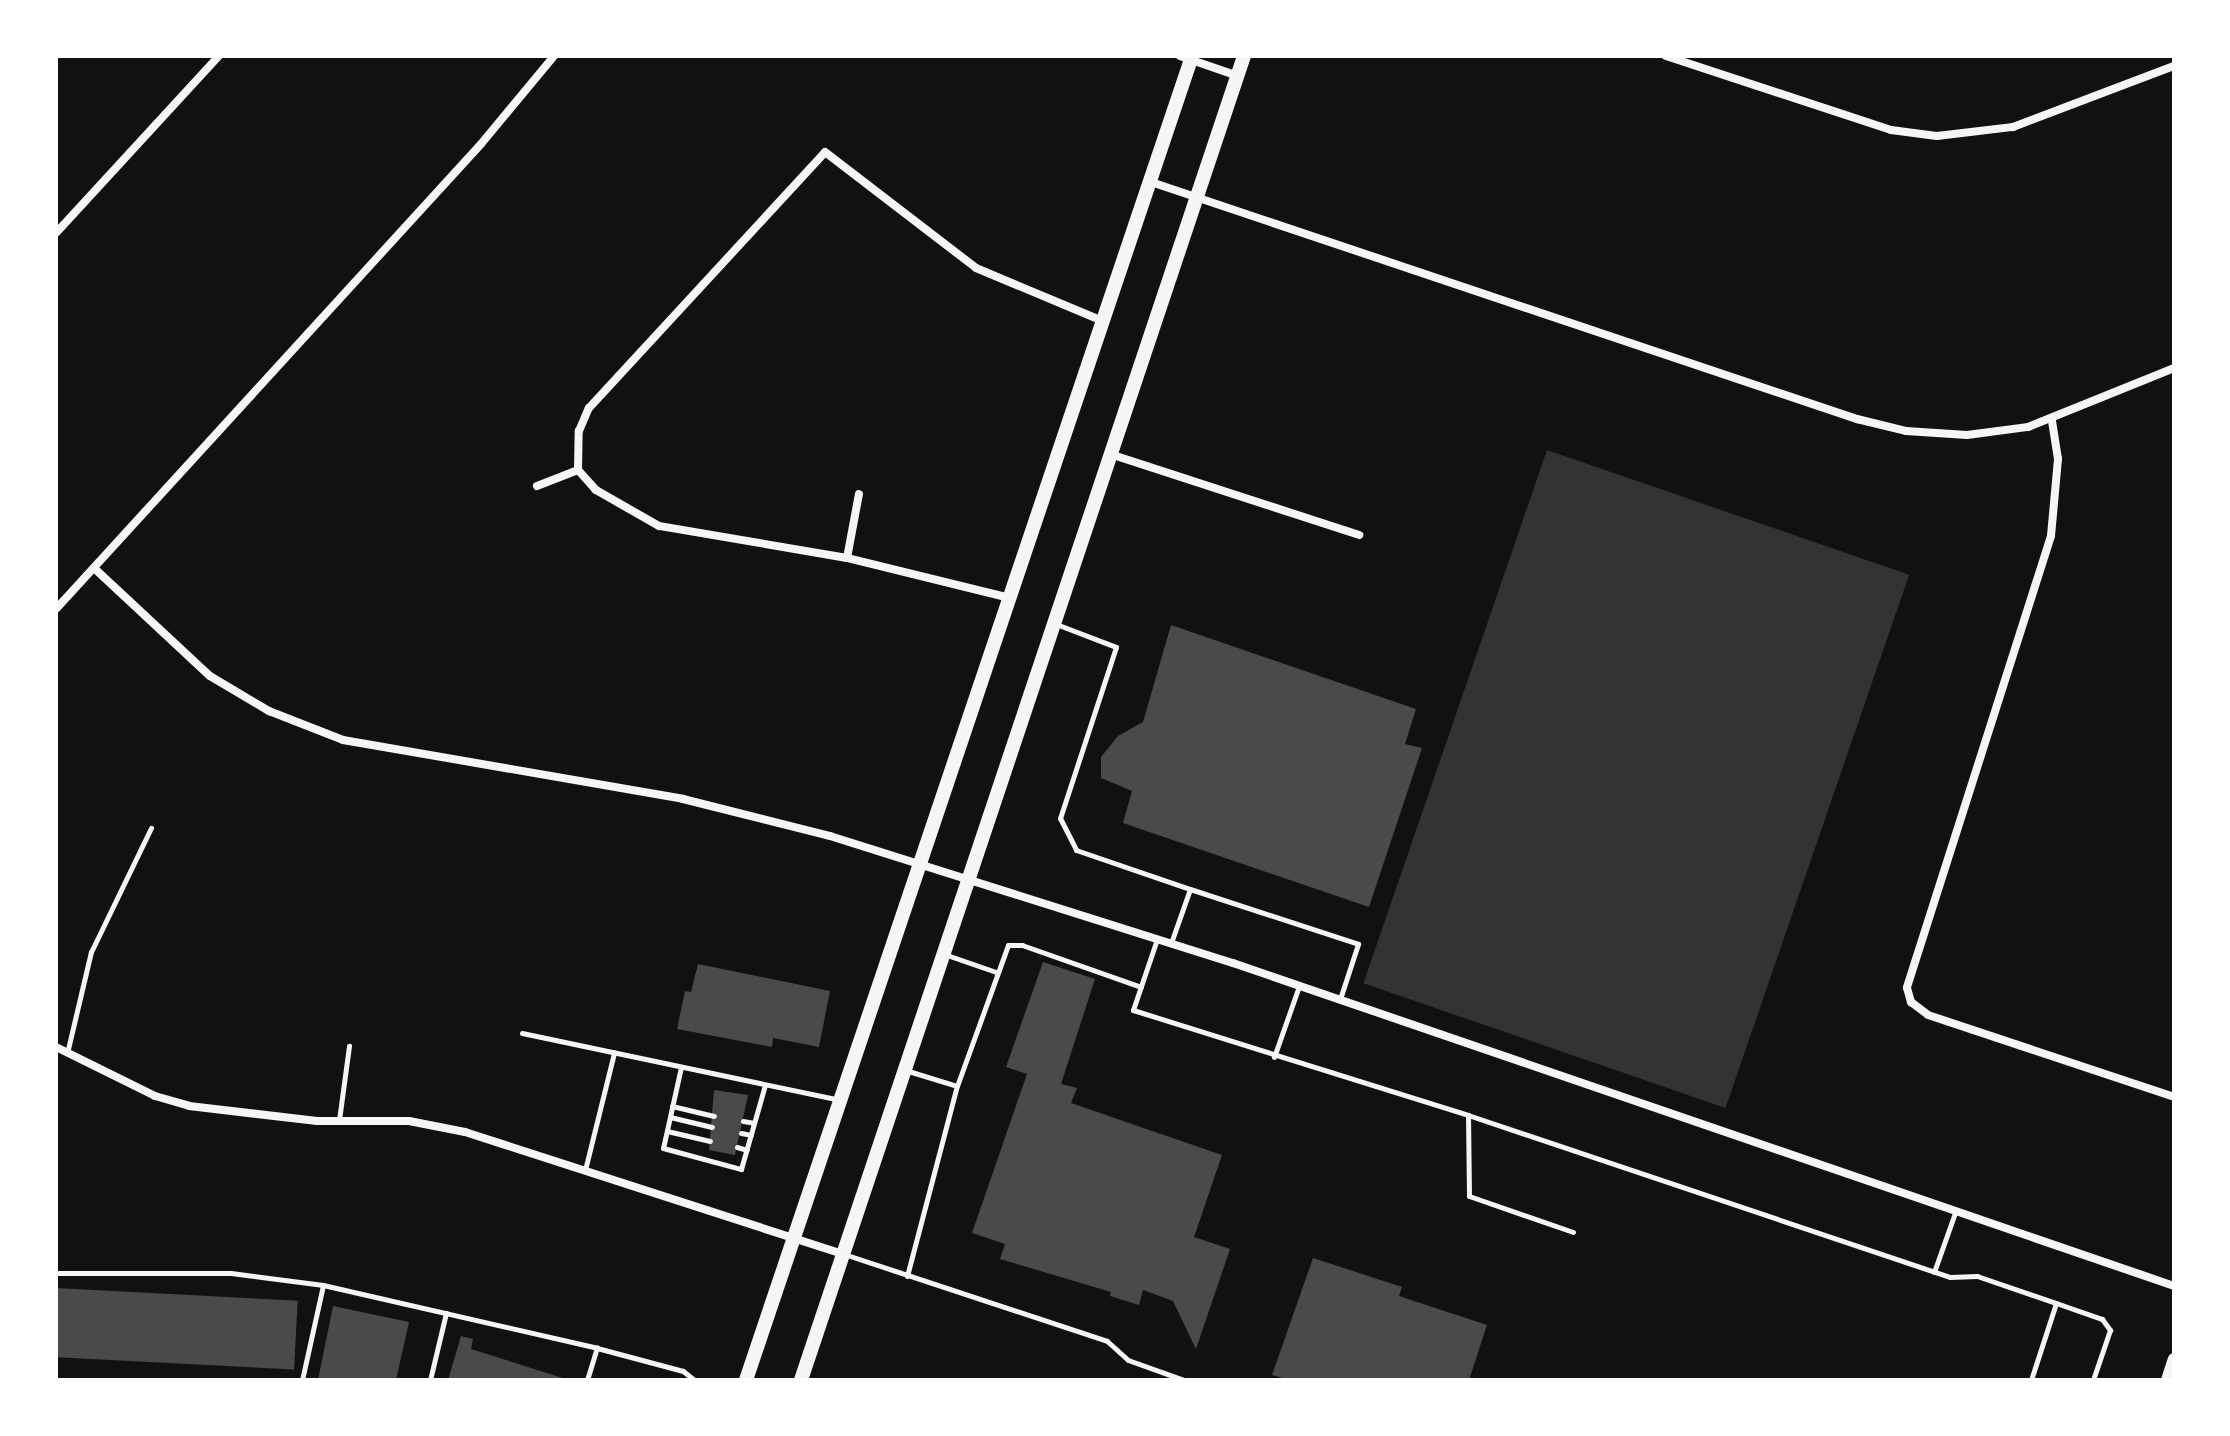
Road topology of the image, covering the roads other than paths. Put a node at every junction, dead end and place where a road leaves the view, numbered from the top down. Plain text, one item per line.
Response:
1 (219, 56) edge
2 (554, 56) edge
3 (1244, 56) edge
4 (1666, 56) edge
5 (1188, 57) edge
6 (2174, 66) edge
7 (1238, 76) junction
8 (1151, 182) junction
9 (1197, 197) junction
10 (56, 233) edge
11 (1103, 321) junction
12 (2174, 368) edge
13 (2052, 421) junction
14 (1113, 455) junction
15 (578, 470) junction
16 (537, 486) dead end
17 (859, 494) dead end
18 (1359, 535) dead end
19 (847, 558) junction
20 (94, 568) junction
21 (1010, 598) junction
22 (56, 609) edge
23 (1055, 624) junction
24 (151, 828) dead end
25 (921, 865) junction
26 (969, 879) junction
27 (1190, 889) junction
28 (1157, 938) junction
29 (1171, 943) junction
30 (944, 953) junction
31 (996, 972) junction
32 (1299, 986) junction
33 (1141, 987) junction
34 (1339, 1000) junction
35 (522, 1033) dead end
36 (349, 1046) dead end
37 (56, 1047) edge
38 (68, 1049) junction
39 (614, 1053) junction
40 (1274, 1057) junction
41 (681, 1067) junction
42 (904, 1070) junction
43 (765, 1084) junction
44 (957, 1086) junction
45 (2174, 1097) edge
46 (840, 1100) junction
47 (672, 1106) junction
48 (1468, 1115) junction
49 (714, 1116) dead end
50 (670, 1117) junction
51 (339, 1120) junction
52 (743, 1121) dead end
53 (754, 1123) junction
54 (712, 1127) dead end
55 (667, 1131) junction
56 (741, 1133) dead end
57 (751, 1135) junction
58 (710, 1141) dead end
59 (737, 1147) dead end
60 (747, 1150) junction
61 (585, 1170) junction
62 (1956, 1210) junction
63 (1573, 1232) dead end
64 (794, 1236) junction
65 (843, 1254) junction
66 (1934, 1272) junction
67 (56, 1273) edge
68 (907, 1276) junction
69 (323, 1285) junction
70 (2174, 1286) edge
71 (2056, 1303) junction
72 (446, 1313) junction
73 (597, 1348) junction
74 (302, 1380) edge
75 (430, 1380) edge
76 (587, 1380) edge
77 (694, 1380) edge
78 (746, 1380) edge
79 (801, 1380) edge
80 (1184, 1380) edge
81 (2031, 1380) edge
82 (2093, 1380) edge

1 - 10 street
2 - 20 street
3 - 7 main road
4 - 6 street
5 - 7 street
5 - 8 main road
7 - 9 main road
8 - 9 street
8 - 11 main road
9 - 13 street
9 - 14 main road
11 - 15 street
11 - 21 main road
12 - 13 street
13 - 45 street
14 - 18 street
14 - 23 main road
15 - 16 street
15 - 19 street
17 - 19 street
19 - 21 street
20 - 22 street
20 - 25 street
21 - 25 main road
23 - 26 main road
23 - 27 lane
24 - 38 lane
25 - 26 street
25 - 46 main road
26 - 28 street
26 - 30 main road
27 - 29 lane
27 - 34 lane
28 - 29 street
28 - 33 lane
29 - 32 street
30 - 31 lane
30 - 42 main road
31 - 33 lane
31 - 44 lane
32 - 34 street
32 - 40 lane
33 - 40 lane
34 - 62 street
35 - 39 lane
36 - 51 lane
37 - 38 street
38 - 51 street
39 - 41 lane
39 - 61 lane
40 - 48 lane
41 - 43 lane
41 - 47 lane
42 - 44 lane
42 - 65 main road
43 - 46 lane
43 - 53 lane
44 - 68 lane
46 - 64 main road
47 - 49 lane
47 - 50 lane
48 - 63 lane
48 - 66 lane
50 - 54 lane
50 - 55 lane
51 - 61 street
52 - 53 lane
53 - 57 lane
55 - 58 lane
55 - 60 lane
56 - 57 lane
57 - 60 lane
59 - 60 lane
61 - 64 street
62 - 66 lane
62 - 70 street
64 - 65 street
64 - 78 main road
65 - 68 lane
65 - 79 main road
66 - 71 lane
67 - 69 lane
68 - 80 lane
69 - 72 lane
69 - 74 lane
71 - 81 lane
71 - 82 lane
72 - 73 lane
72 - 75 lane
73 - 76 lane
73 - 77 lane

